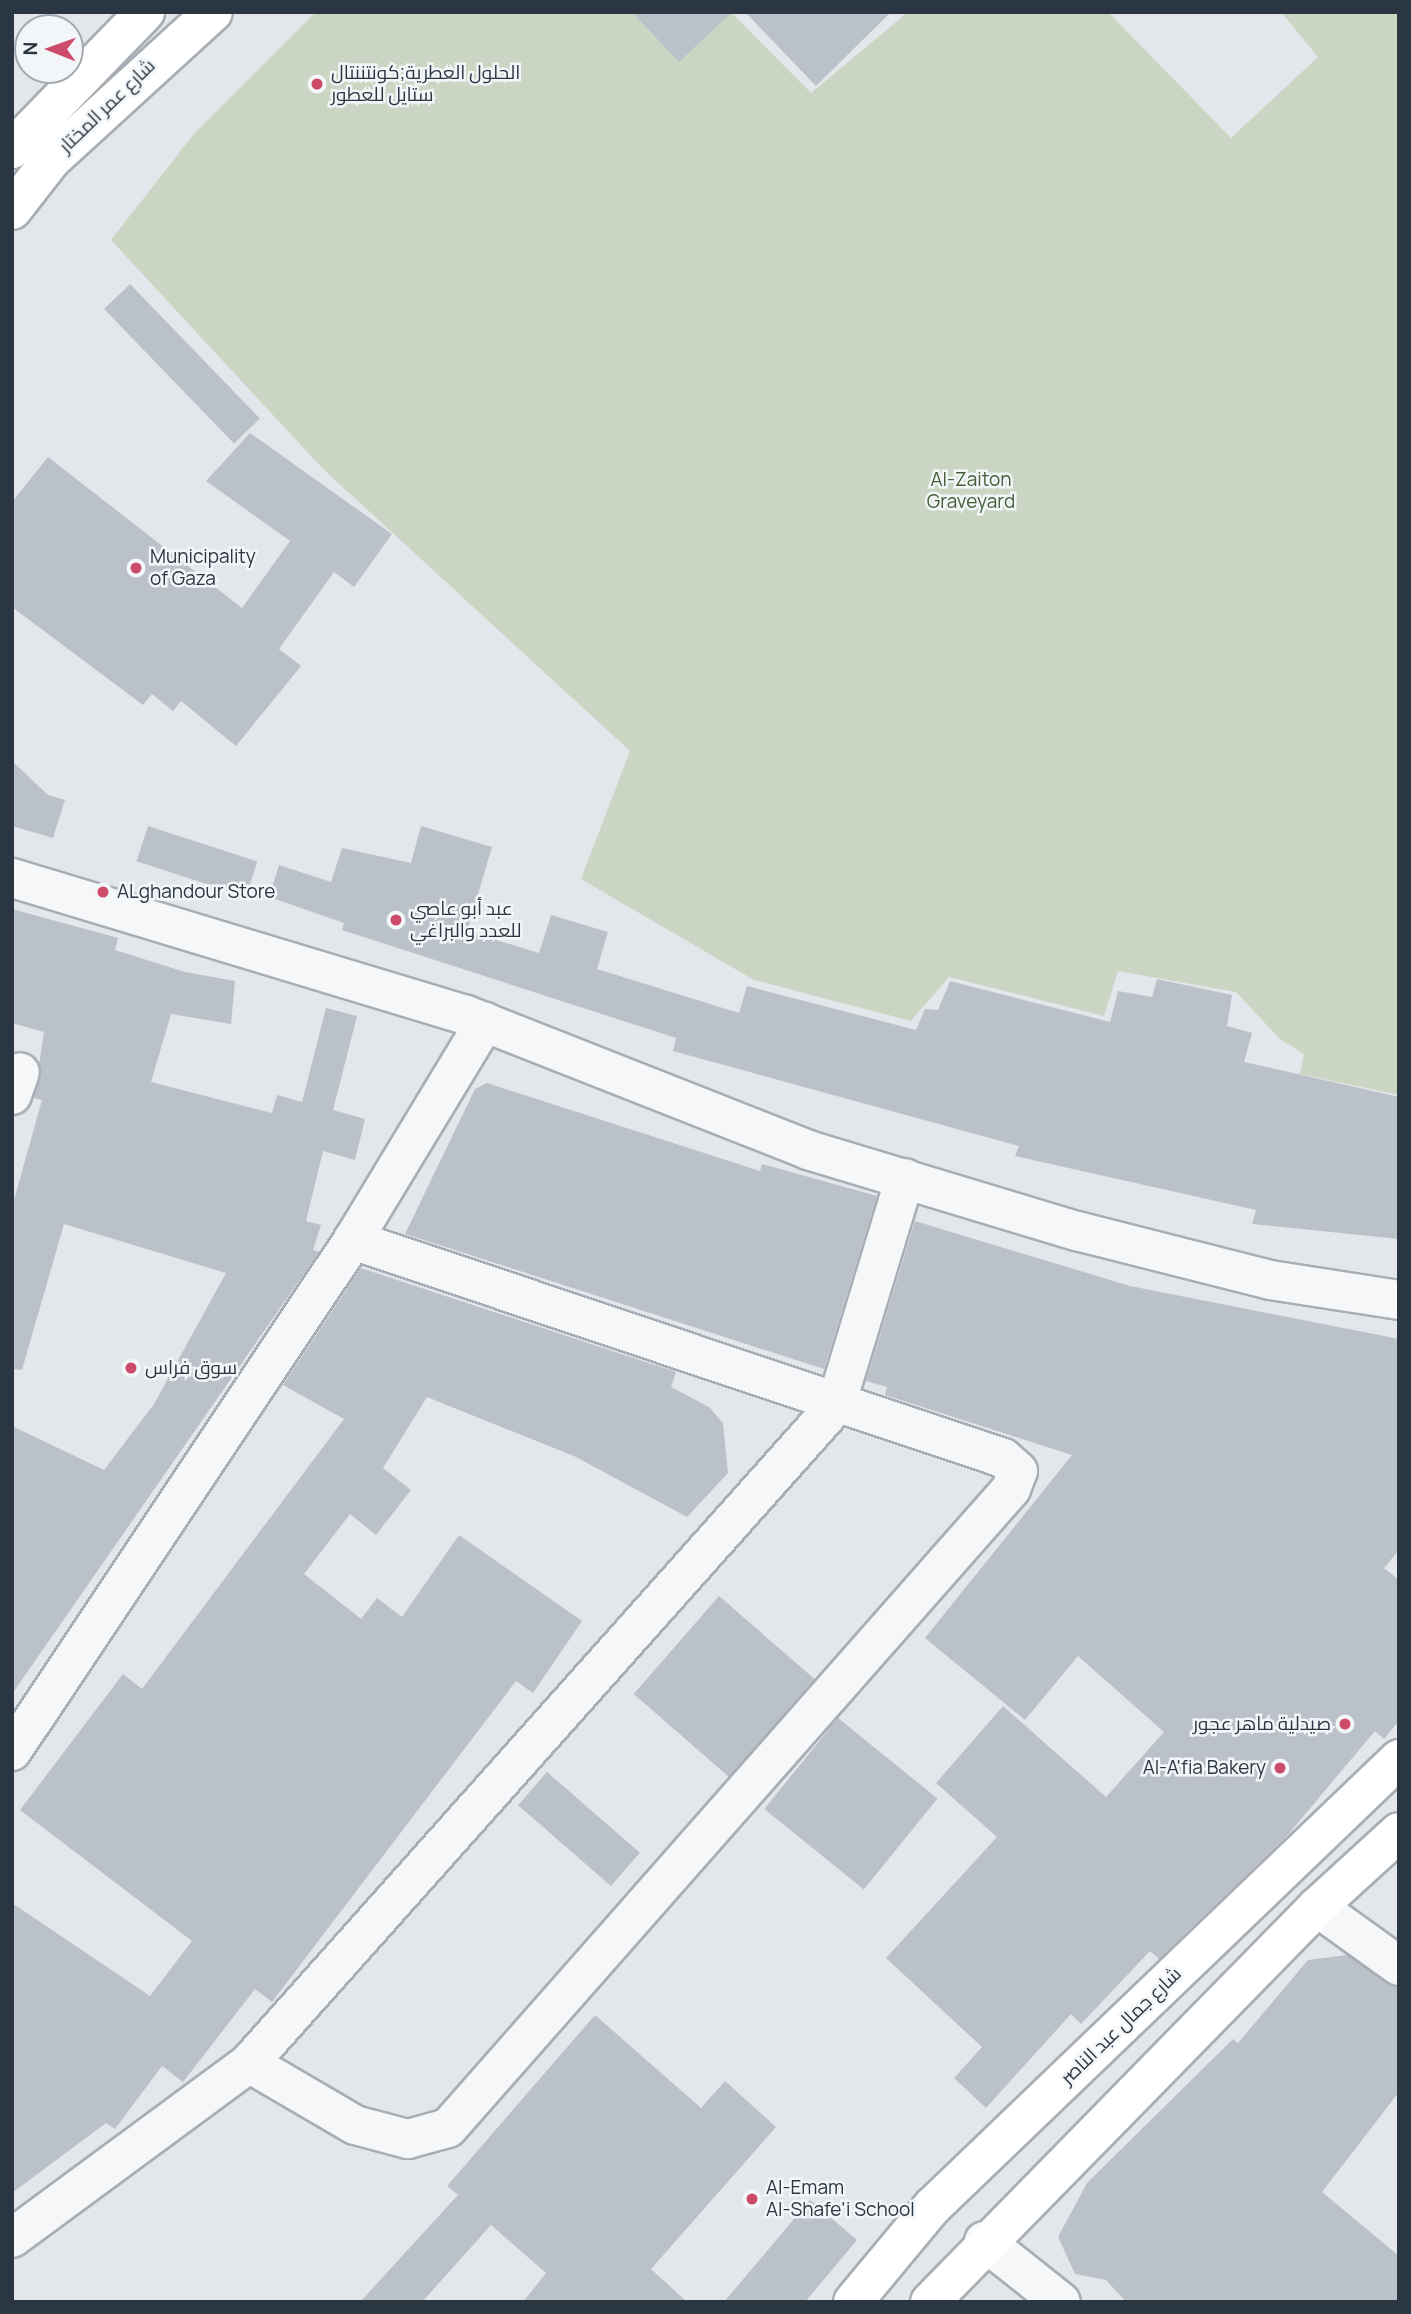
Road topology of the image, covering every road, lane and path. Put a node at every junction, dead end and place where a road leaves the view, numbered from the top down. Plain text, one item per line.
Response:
1 (145, 12) edge
2 (213, 12) edge
3 (12, 149) edge
4 (12, 210) edge
5 (12, 878) edge
6 (485, 1022) junction
7 (905, 1178) junction
8 (353, 1240) junction
9 (1399, 1300) edge
10 (835, 1405) junction
11 (15, 1740) edge
12 (1399, 1759) edge
13 (1399, 1832) edge
14 (1317, 1907) junction
15 (1399, 1966) edge
16 (249, 2063) junction
17 (12, 2238) edge
18 (984, 2241) junction
19 (853, 2302) edge
20 (930, 2302) edge
21 (1061, 2302) edge

1 - 3 main road, شارع عمر المختار
2 - 4 main road, شارع عمر المختار
5 - 6 street
6 - 7 street
6 - 8 street
7 - 9 street
7 - 10 street
8 - 10 street
8 - 11 street
10 - 16 street
10 - 16 street
12 - 19 main road, شارع جمال عبد الناصر
13 - 14 main road
14 - 15 street
14 - 18 main road
16 - 17 street
18 - 20 main road
18 - 21 street

